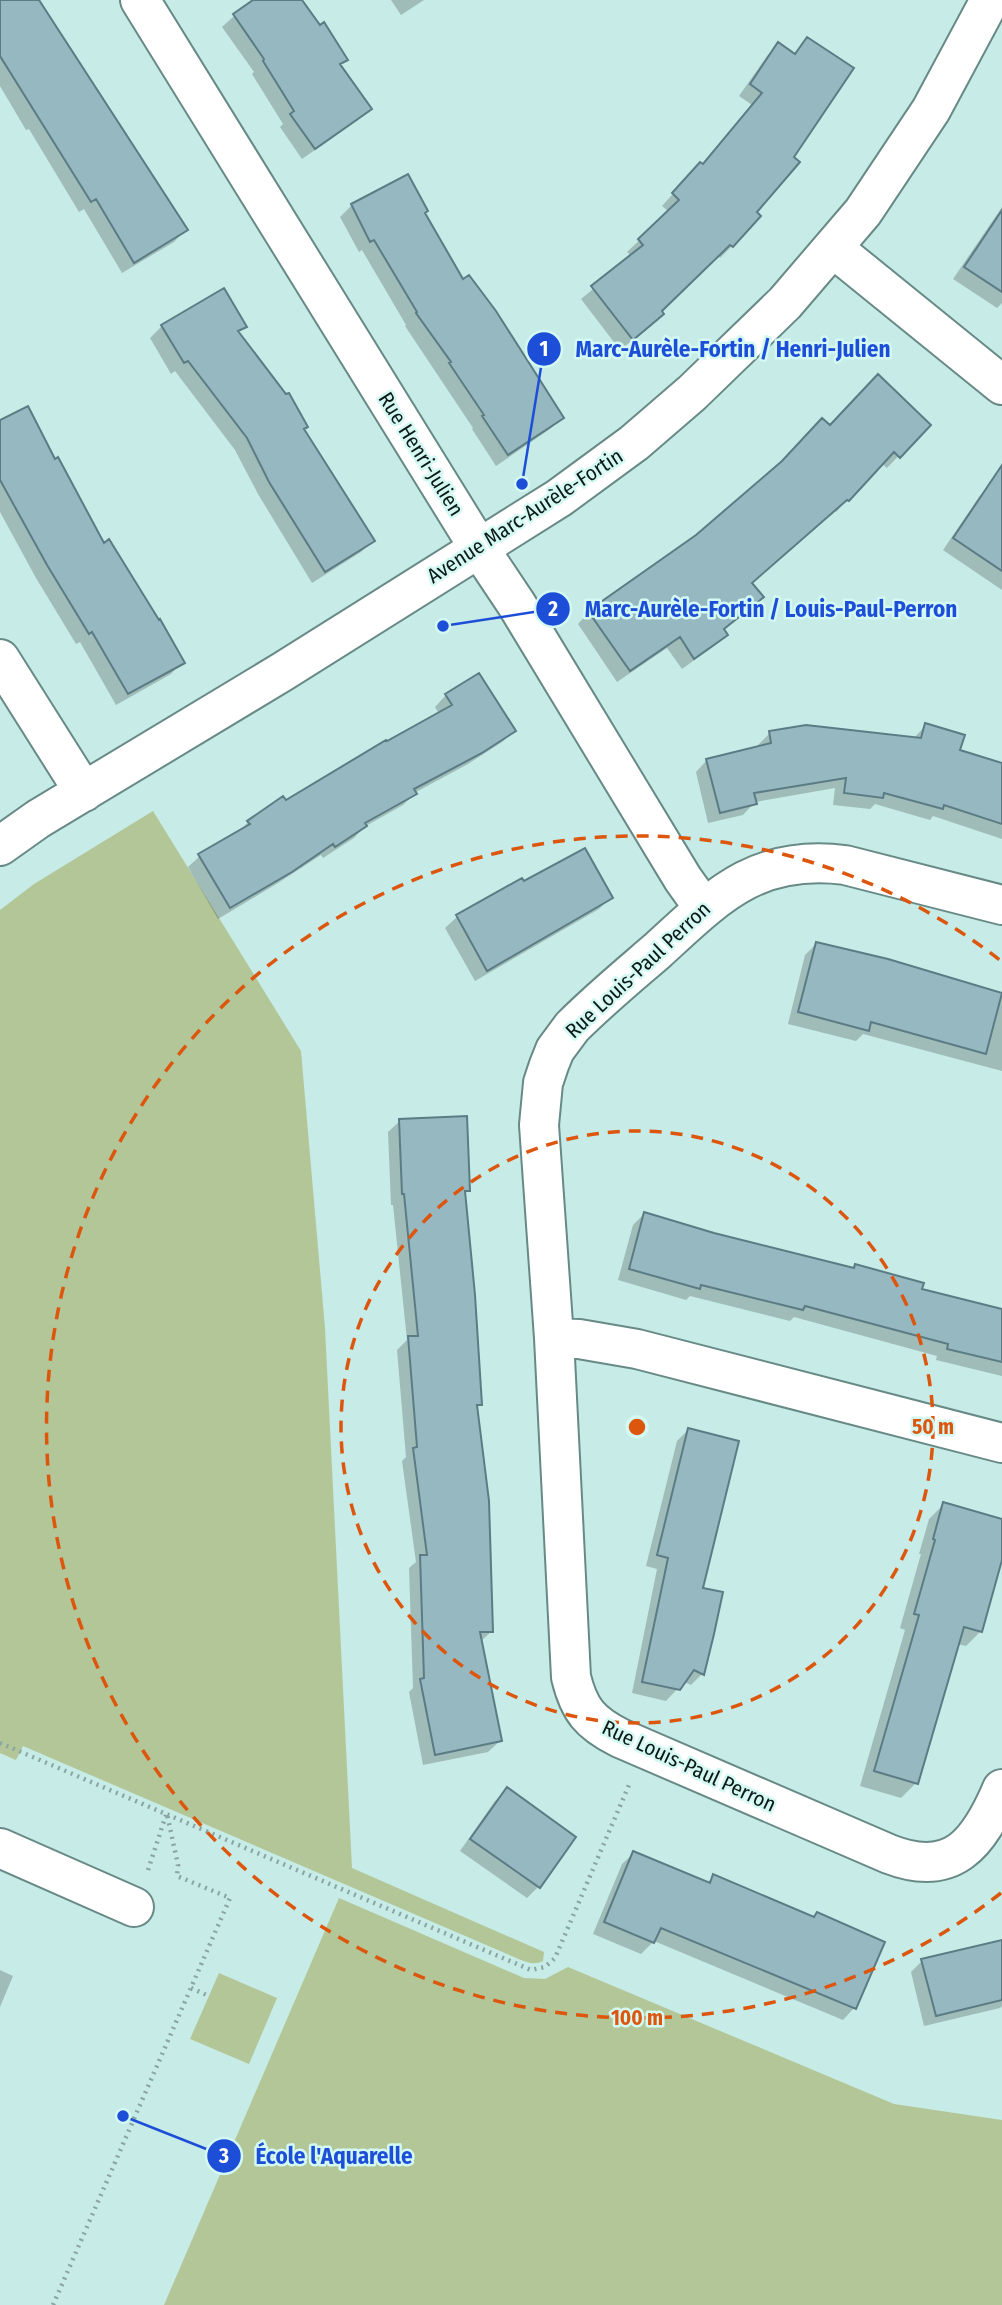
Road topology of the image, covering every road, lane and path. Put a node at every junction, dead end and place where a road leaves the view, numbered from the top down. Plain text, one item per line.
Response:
1 (140, 0) edge
2 (990, 0) edge
3 (833, 248) junction
4 (1002, 385) edge
5 (478, 548) junction
6 (0, 659) edge
7 (84, 792) junction
8 (0, 846) edge
9 (1002, 905) edge
10 (704, 907) junction
11 (554, 1338) junction
12 (1002, 1443) edge
13 (0, 1743) edge
14 (633, 1777) dead end
15 (1002, 1789) edge
16 (166, 1814) junction
17 (0, 1848) edge
18 (154, 1854) dead end
19 (134, 1907) dead end
20 (191, 1988) junction
21 (209, 1996) dead end
22 (53, 2305) edge

1 - 5 street, Rue Henri-Julien
2 - 3 street, Avenue Marc-Aurèle-Fortin
3 - 4 street
3 - 5 street, Avenue Marc-Aurèle-Fortin
5 - 7 street, Avenue Marc-Aurèle-Fortin
5 - 10 street, Rue Henri-Julien
6 - 7 street
7 - 8 street, Avenue Marc-Aurèle-Fortin
9 - 10 street, Rue Louis-Paul Perron
10 - 11 street, Rue Louis-Paul Perron
11 - 12 street
11 - 15 street, Rue Louis-Paul Perron
13 - 16 path
14 - 16 path
16 - 18 path
16 - 20 path
17 - 19 street
20 - 21 path
20 - 22 path

